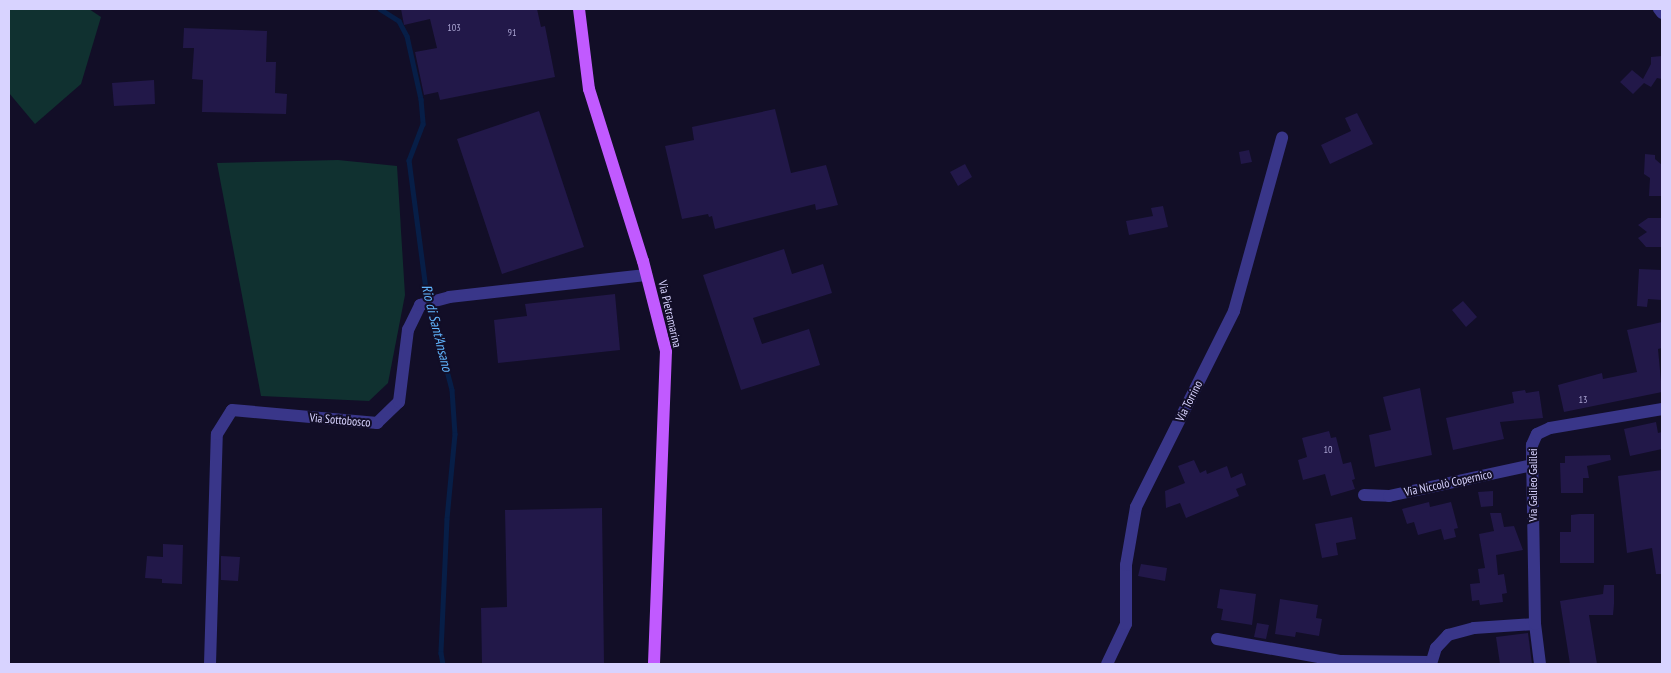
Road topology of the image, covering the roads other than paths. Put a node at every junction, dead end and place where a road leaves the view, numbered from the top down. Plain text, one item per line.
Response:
1 (579, 9) edge
2 (1659, 9) edge
3 (1662, 13) edge
4 (1282, 138) dead end
5 (646, 275) junction
6 (1662, 410) edge
7 (1532, 465) junction
8 (1364, 495) dead end
9 (1535, 624) junction
10 (1217, 639) dead end
11 (1431, 663) edge
12 (210, 664) edge
13 (654, 664) edge
14 (1108, 664) edge
15 (1540, 664) edge

1 - 5 main road, Via Pietramarina
2 - 3 street
4 - 14 street, Via Torrino
5 - 12 street, Via Sottobosco
5 - 13 main road, Via Pietramarina
6 - 7 street, Via Galileo Galilei
7 - 8 street, Via Niccolò Copernico
7 - 9 street, Via Galileo Galilei
9 - 11 street
9 - 15 street, Via Galileo Galilei
10 - 11 street

